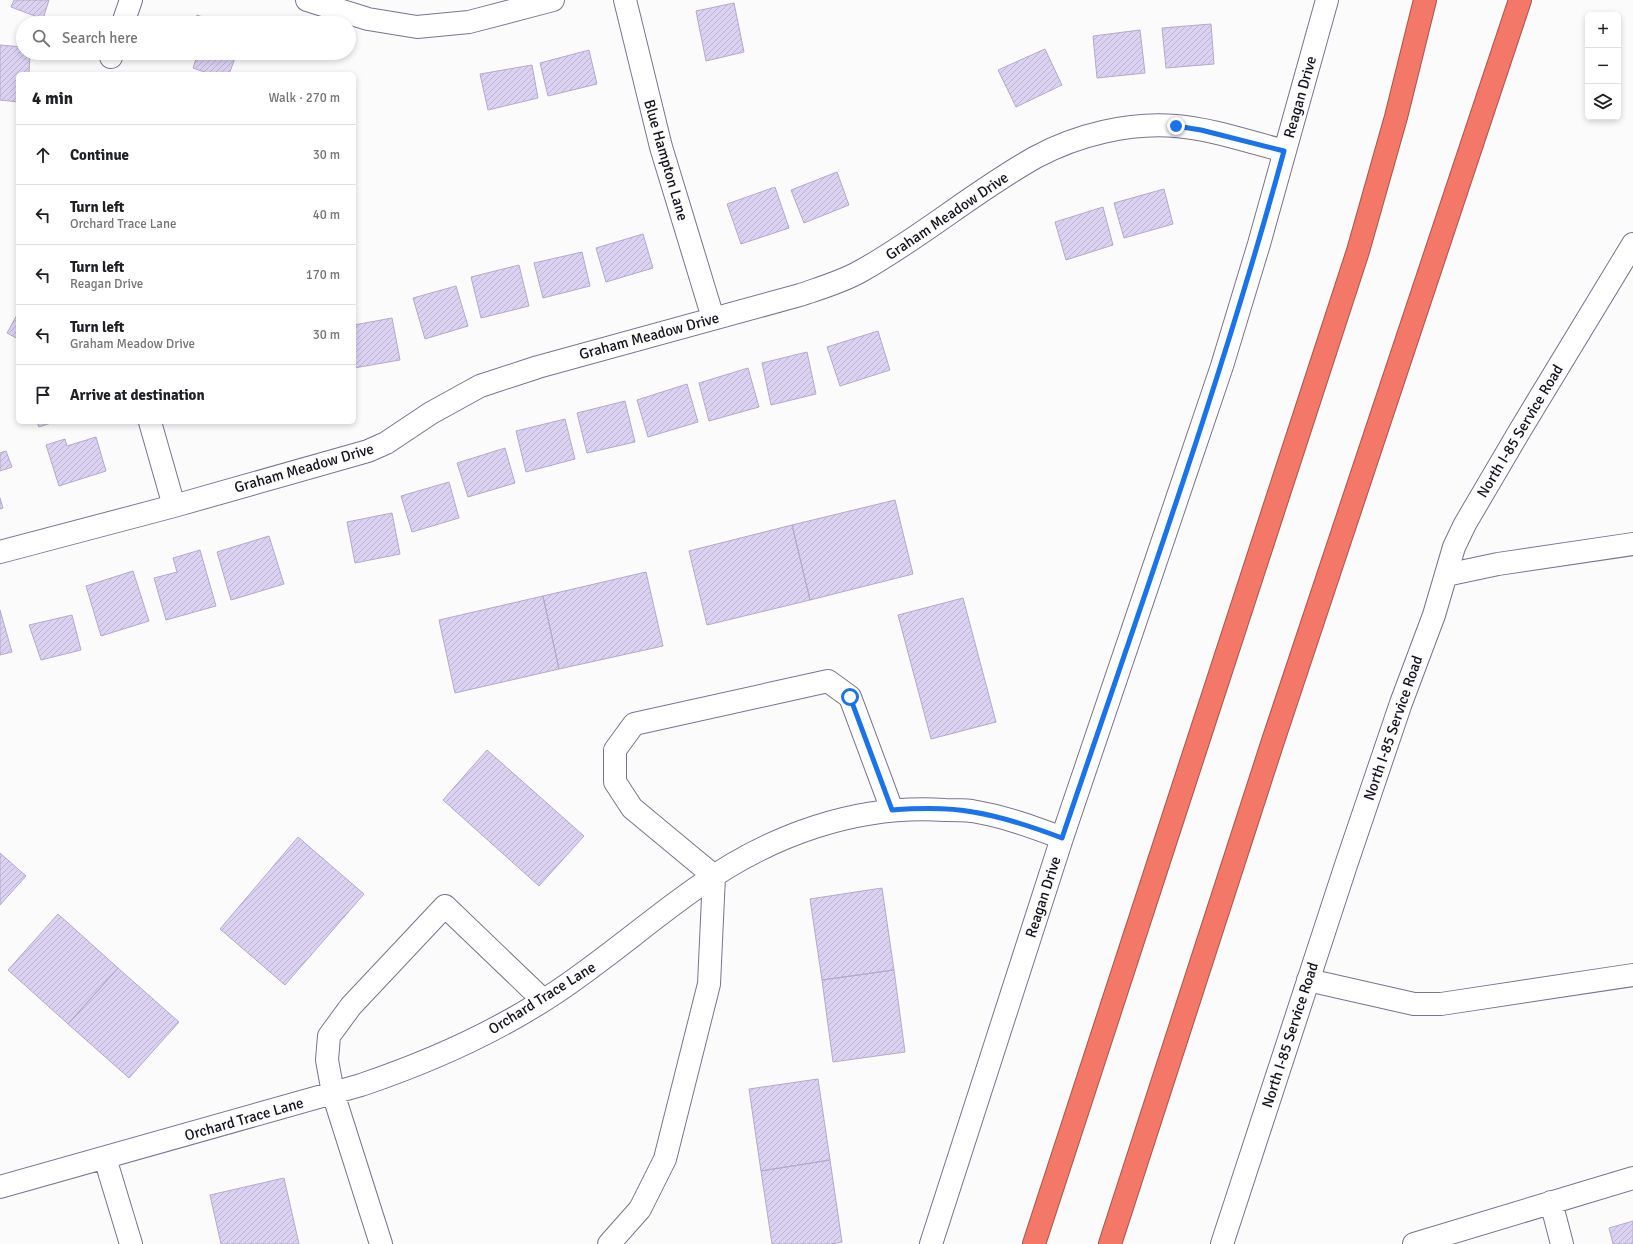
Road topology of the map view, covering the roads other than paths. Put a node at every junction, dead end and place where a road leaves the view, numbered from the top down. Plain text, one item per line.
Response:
1 (131, 0) edge
2 (307, 0) edge
3 (553, 0) edge
4 (625, 0) edge
5 (1327, 0) edge
6 (1425, 0) edge
7 (1520, 0) edge
8 (125, 16) edge
9 (1284, 151) junction
10 (1633, 244) edge
11 (712, 318) junction
12 (151, 424) edge
13 (174, 506) junction
14 (1633, 544) edge
15 (0, 552) edge
16 (1446, 574) junction
17 (892, 810) junction
18 (1062, 838) junction
19 (714, 876) junction
20 (1633, 975) edge
21 (1308, 980) junction
22 (543, 1000) junction
23 (334, 1093) junction
24 (105, 1158) junction
25 (1633, 1178) edge
26 (0, 1187) edge
27 (1551, 1202) junction
28 (1459, 1238) edge
29 (131, 1244) edge
30 (381, 1244) edge
31 (609, 1244) edge
32 (930, 1244) edge
33 (1034, 1244) edge
34 (1110, 1244) edge
35 (1222, 1244) edge
36 (1414, 1244) edge
37 (1562, 1244) edge

1 - 8 street
2 - 3 street
4 - 11 street, Blue Hampton Lane
5 - 9 street, Reagan Drive
6 - 33 highway
7 - 34 highway
9 - 11 street, Graham Meadow Drive
9 - 18 street, Reagan Drive
10 - 16 street, North I-85 Service Road
11 - 13 street, Graham Meadow Drive
12 - 13 street
13 - 15 street, Graham Meadow Drive
14 - 16 street
16 - 21 street, North I-85 Service Road
17 - 18 street, Orchard Trace Lane
17 - 19 street, Orchard Trace Lane
17 - 19 street
18 - 32 street, Reagan Drive
19 - 22 street, Orchard Trace Lane
19 - 31 street
20 - 21 street
21 - 35 street, North I-85 Service Road
22 - 23 street, Orchard Trace Lane
22 - 23 street
23 - 24 street, Orchard Trace Lane
23 - 30 street
24 - 26 street, Orchard Trace Lane
24 - 29 street
25 - 27 street
27 - 28 street
27 - 37 street
28 - 36 street

